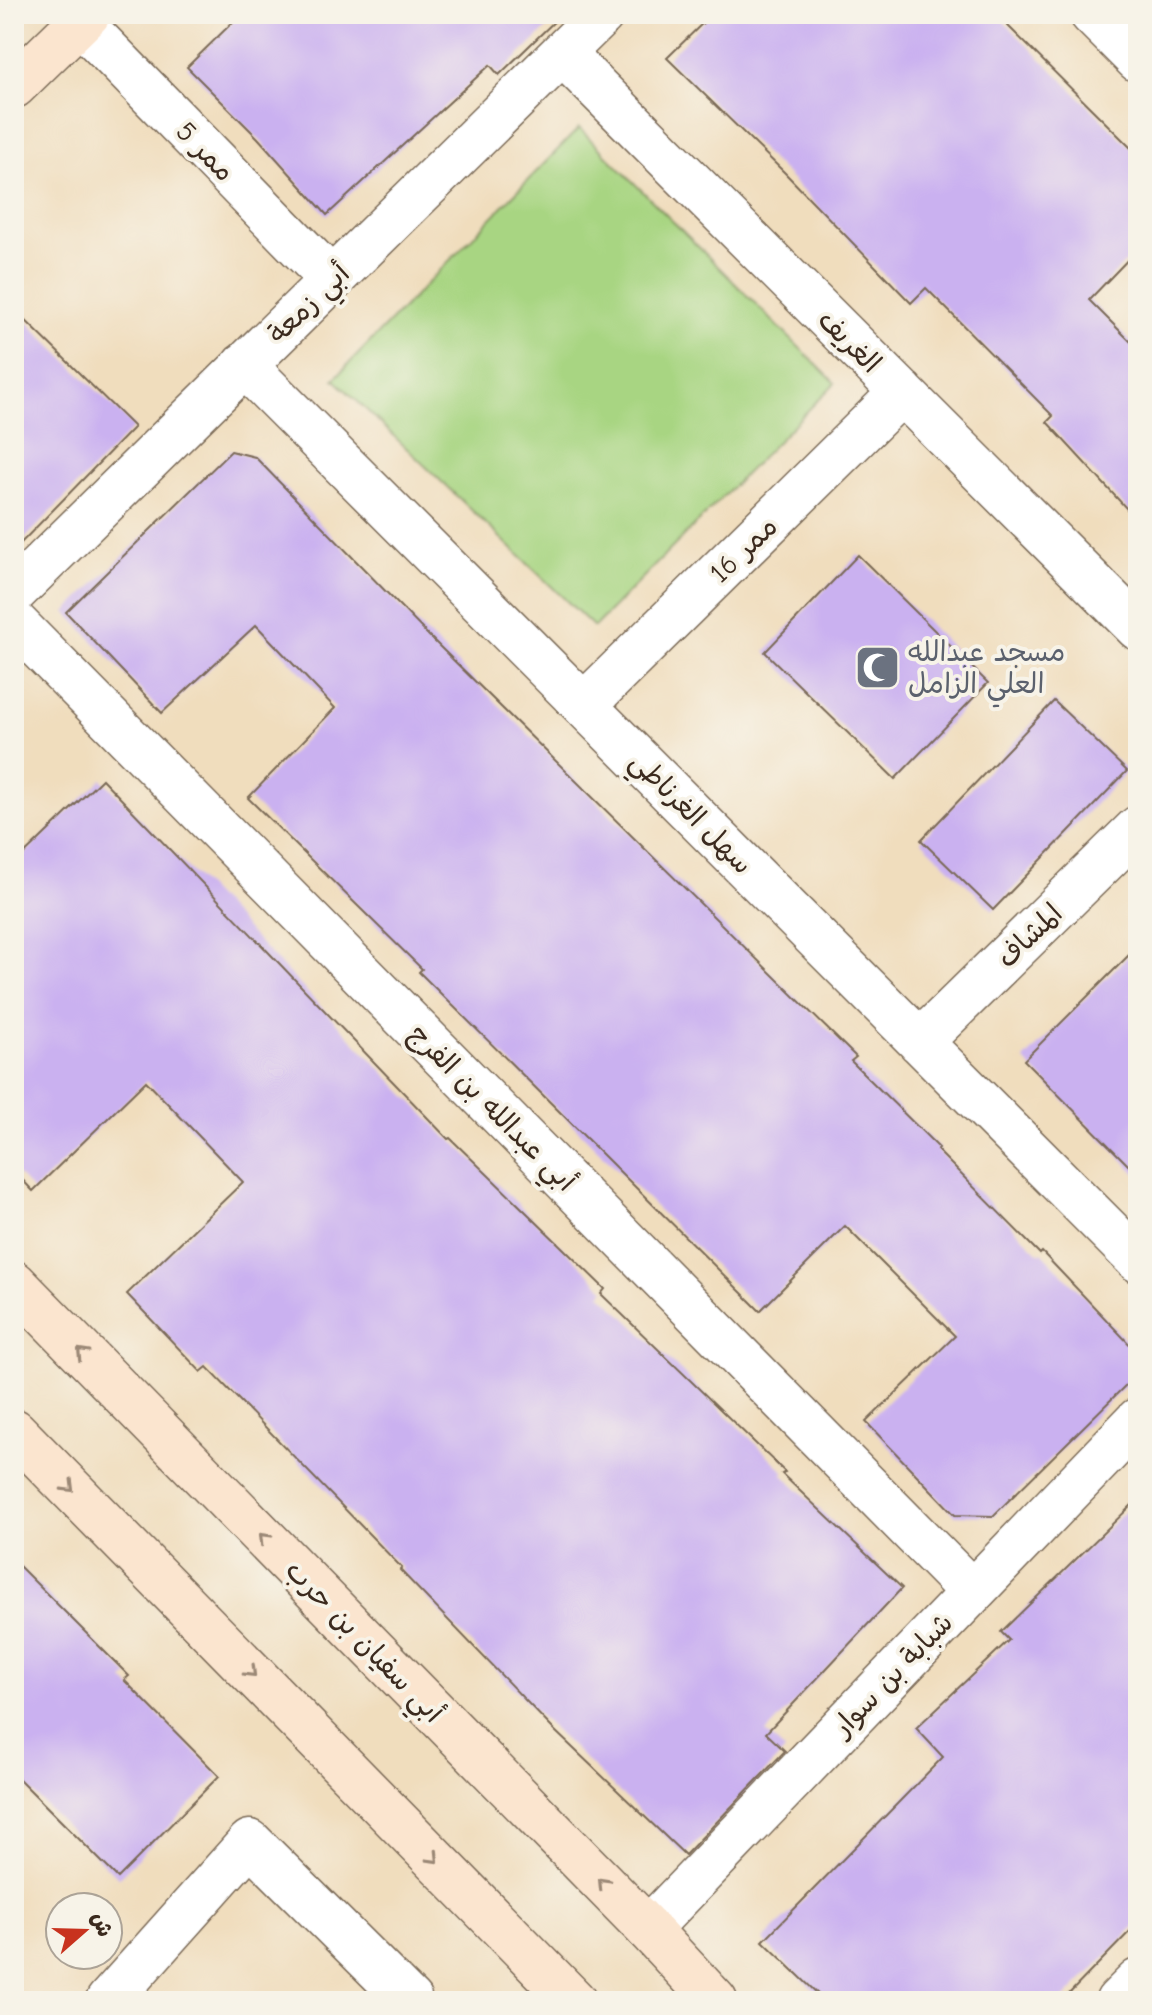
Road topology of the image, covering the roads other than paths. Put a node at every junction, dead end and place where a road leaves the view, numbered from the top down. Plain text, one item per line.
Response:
1 (602, 14) edge
2 (1092, 14) edge
3 (84, 18) edge
4 (562, 53) junction
5 (1138, 60) edge
6 (14, 86) edge
7 (332, 280) junction
8 (244, 365) junction
9 (902, 392) junction
10 (14, 592) edge
11 (14, 622) edge
12 (1138, 628) edge
13 (584, 705) junction
14 (1138, 828) edge
15 (920, 1042) junction
16 (1138, 1260) edge
17 (14, 1283) edge
18 (1138, 1420) edge
19 (14, 1431) edge
20 (971, 1591) junction
21 (648, 1929) junction
22 (1138, 1981) edge
23 (108, 2001) edge
24 (410, 2001) edge
25 (574, 2001) edge
26 (715, 2001) edge
27 (1118, 2001) edge

1 - 4 street, أبي زمعة
2 - 5 street
3 - 6 street
3 - 7 street, ممر 5
4 - 7 street, أبي زمعة
4 - 9 street, الغريف
7 - 8 street, أبي زمعة
8 - 10 street, أبي زمعة
8 - 13 street, سهل الغرناطي
9 - 12 street, الغريف
9 - 13 street, ممر 16
11 - 20 street, أبي عبدالله بن الفرج
13 - 15 street, سهل الغرناطي
14 - 15 street, المشاف
15 - 16 street, سهل الغرناطي
21 -> 17 street, أبي سفيان بن حرب
18 - 20 street, شبابة بن سوار
19 -> 25 street
20 - 21 street, شبابة بن سوار
21 - 26 street, أبي سفيان بن حرب
22 - 27 street
23 - 24 street

